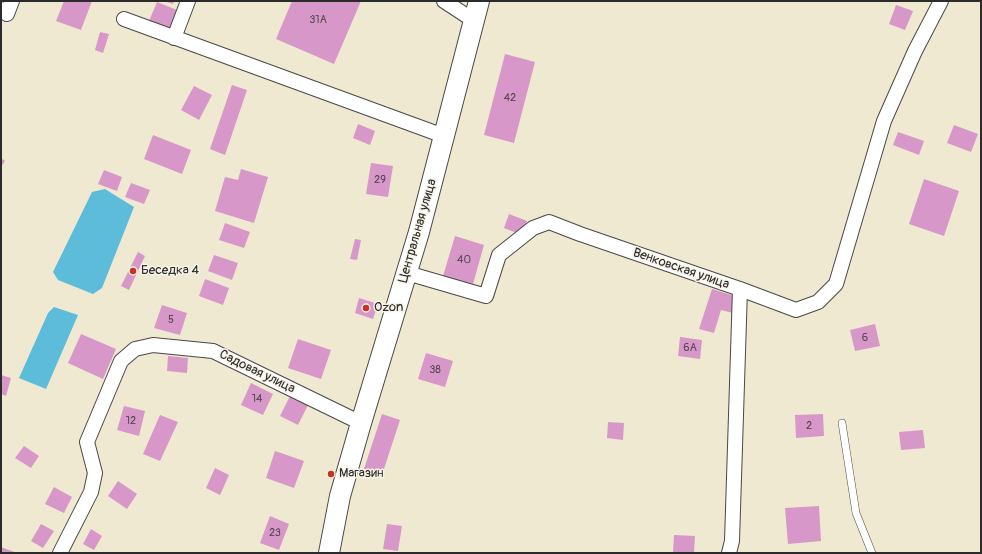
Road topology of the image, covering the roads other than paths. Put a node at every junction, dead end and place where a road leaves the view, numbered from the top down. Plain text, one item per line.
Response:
1 (12, 1) edge
2 (188, 1) edge
3 (444, 1) edge
4 (479, 1) edge
5 (941, 1) edge
6 (1, 9) edge
7 (124, 19) dead end
8 (473, 20) junction
9 (174, 38) junction
10 (444, 136) junction
11 (406, 274) junction
12 (740, 289) junction
13 (361, 422) junction
14 (842, 423) dead end
15 (60, 553) edge
16 (330, 553) edge
17 (729, 553) edge
18 (872, 553) edge

1 - 6 street
2 - 9 street
3 - 8 street
4 - 8 main road, Центральная улица
5 - 12 street
7 - 9 street
8 - 10 main road, Центральная улица
9 - 10 street
10 - 11 main road, Центральная улица
11 - 12 street, Венковская улица
11 - 13 main road, Центральная улица
12 - 17 street, Венковская улица
13 - 15 street, Садовая улица
13 - 16 main road, Центральная улица
14 - 18 lane

